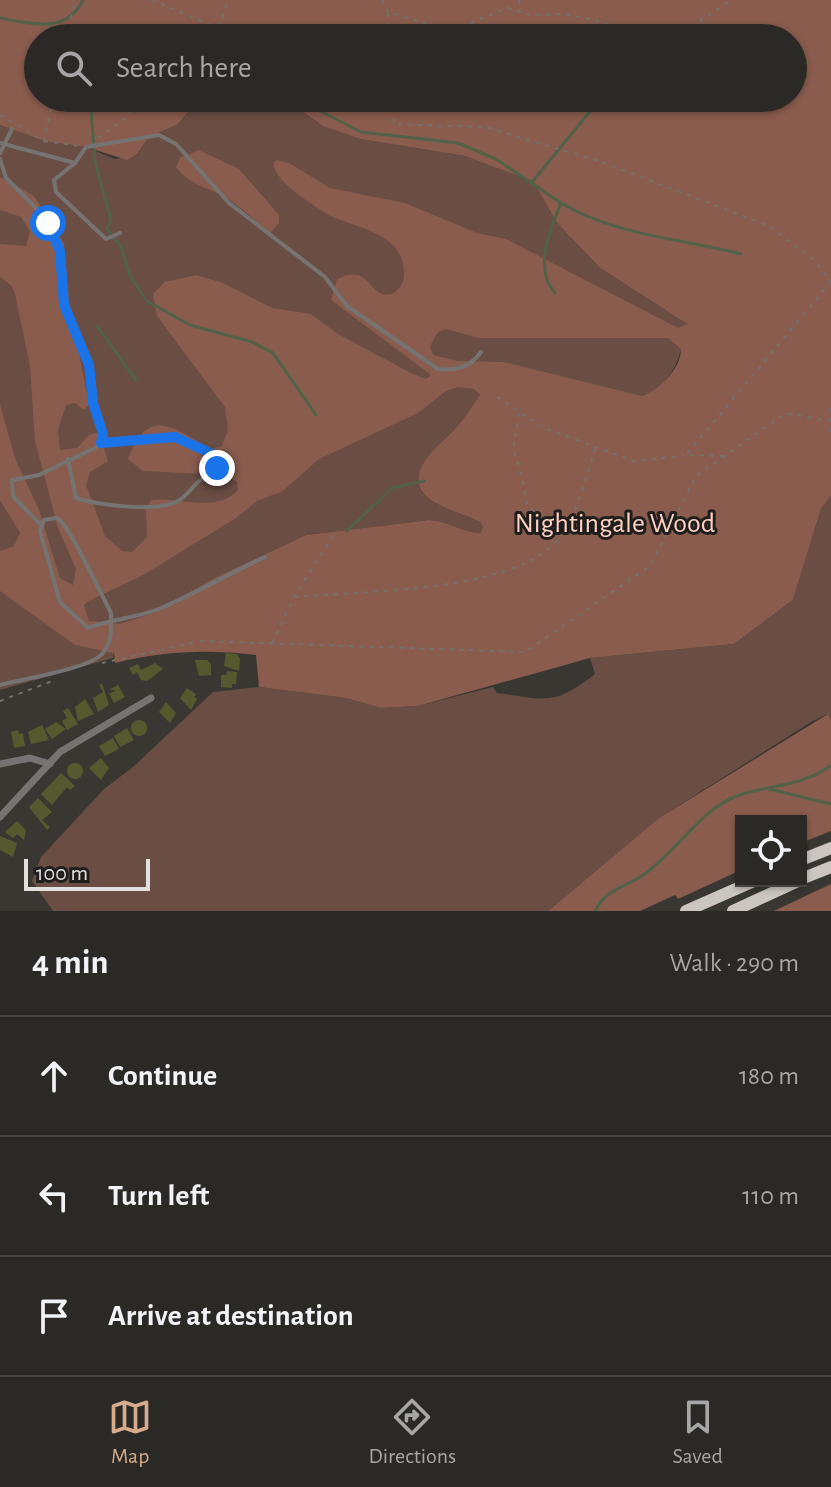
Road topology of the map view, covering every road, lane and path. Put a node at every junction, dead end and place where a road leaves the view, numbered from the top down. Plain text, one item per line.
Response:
1 (75, 0) edge
2 (152, 0) edge
3 (228, 0) edge
4 (382, 0) edge
5 (519, 0) edge
6 (731, 0) edge
7 (519, 11) junction
8 (388, 12) junction
9 (69, 24) edge
10 (208, 24) edge
11 (220, 24) edge
12 (388, 24) edge
13 (428, 24) edge
14 (468, 24) edge
15 (608, 24) edge
16 (696, 24) edge
17 (50, 112) edge
18 (129, 112) edge
19 (393, 112) edge
20 (0, 115) edge
21 (12, 129) dead end
22 (44, 141) junction
23 (1, 144) edge
24 (87, 146) junction
25 (0, 153) edge
26 (0, 159) edge
27 (75, 163) junction
28 (120, 233) dead end
29 (831, 282) edge
30 (481, 352) dead end
31 (497, 397) dead end
32 (831, 408) edge
33 (519, 412) junction
34 (830, 421) edge
35 (831, 435) edge
36 (101, 443) junction
37 (596, 447) junction
38 (686, 455) junction
39 (725, 456) junction
40 (68, 459) junction
41 (40, 524) junction
42 (337, 530) dead end
43 (559, 539) junction
44 (265, 557) dead end
45 (294, 597) junction
46 (111, 621) junction
47 (271, 645) junction
48 (97, 664) dead end
49 (55, 680) dead end
50 (0, 685) edge
51 (151, 698) dead end
52 (0, 701) edge
53 (0, 764) edge
54 (50, 764) junction
55 (0, 817) edge
56 (831, 848) edge
57 (807, 858) edge
58 (831, 867) edge
59 (807, 877) edge
60 (740, 887) edge
61 (784, 887) edge
62 (686, 911) edge
63 (733, 911) edge

1 - 9 path
2 - 10 path
3 - 11 path
4 - 8 path
5 - 7 path
6 - 16 path
7 - 14 path
7 - 15 path
8 - 12 path
8 - 13 path
17 - 22 path
18 - 24 path
19 - 29 path
20 - 22 path
21 - 23 lane
22 - 24 path
23 - 25 lane
23 - 27 lane
24 - 27 lane
24 - 30 lane
26 - 36 lane
27 - 28 lane
29 - 38 path
31 - 33 path
32 - 34 path
33 - 37 path
33 - 43 path
34 - 35 path
34 - 39 path
36 - 40 lane
36 - 40 lane
37 - 38 path
37 - 43 path
38 - 39 path
39 - 47 path
40 - 41 lane
41 - 46 lane
41 - 46 lane
42 - 45 path
43 - 45 path
44 - 46 lane
45 - 47 path
46 - 50 lane
47 - 48 path
49 - 52 path
51 - 54 street
53 - 54 street
54 - 55 street
56 - 57 highway
58 - 59 highway
60 - 62 highway
61 - 63 highway

